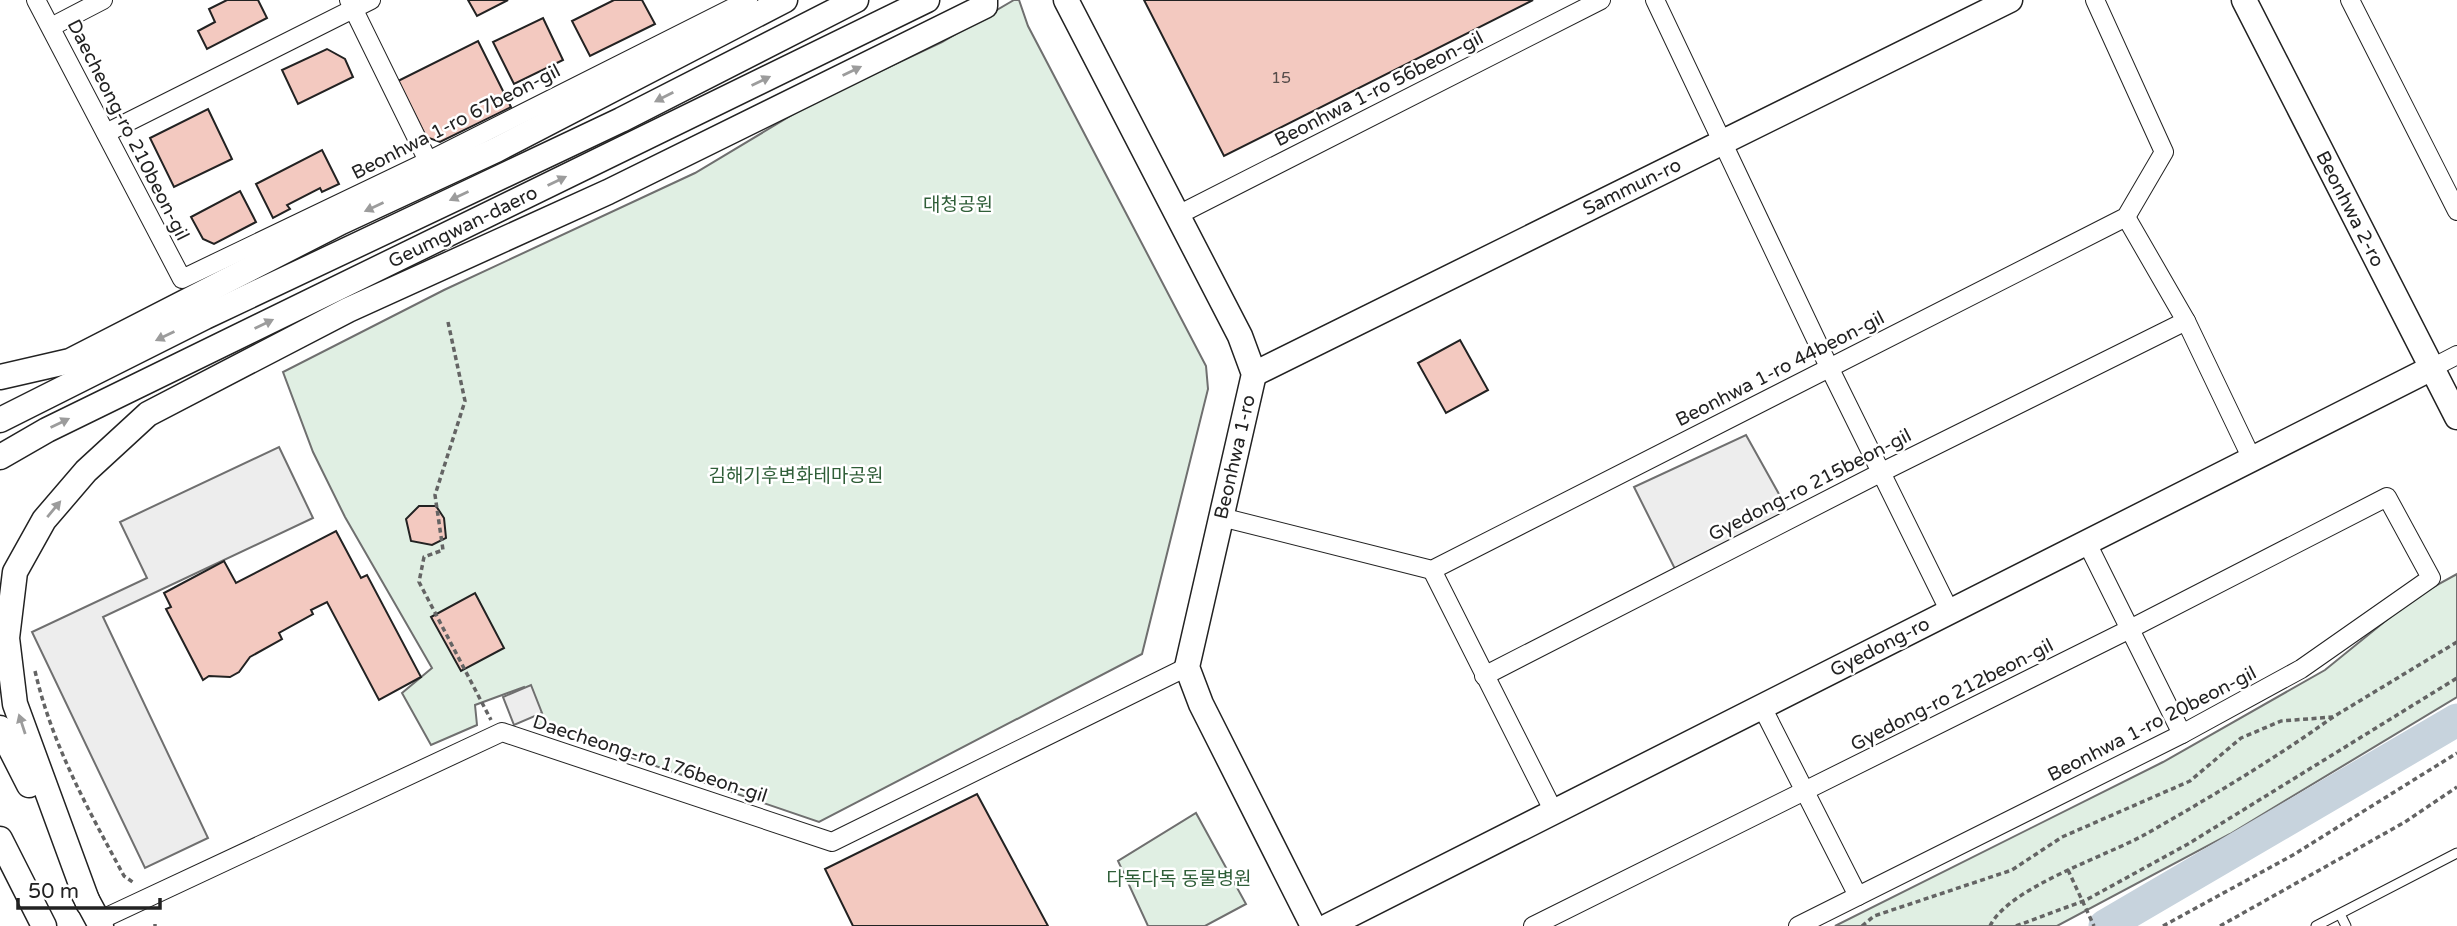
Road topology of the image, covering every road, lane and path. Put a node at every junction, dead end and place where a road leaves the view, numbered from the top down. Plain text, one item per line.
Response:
1 (36, 0) edge
2 (103, 0) edge
3 (371, 0) edge
4 (748, 0) edge
5 (785, 0) edge
6 (856, 0) edge
7 (928, 0) edge
8 (985, 0) edge
9 (1066, 0) edge
10 (1601, 0) edge
11 (1655, 0) edge
12 (2010, 0) edge
13 (2095, 0) edge
14 (2244, 0) edge
15 (2350, 0) edge
16 (351, 4) edge
17 (51, 27) junction
18 (106, 133) junction
19 (1723, 142) junction
20 (428, 161) junction
21 (428, 211) junction
22 (2457, 211) edge
23 (1176, 216) junction
24 (2126, 217) junction
25 (461, 228) junction
26 (181, 279) joint
27 (210, 288) junction
28 (348, 310) junction
29 (2186, 321) junction
30 (448, 322) dead end
31 (2457, 355) edge
32 (1829, 367) junction
33 (2432, 368) junction
34 (1254, 374) junction
35 (0, 377) edge
36 (2457, 417) edge
37 (0, 420) edge
38 (0, 457) edge
39 (2252, 459) junction
40 (1882, 471) junction
41 (2386, 497) joint
42 (1221, 517) junction
43 (2087, 543) junction
44 (1432, 570) junction
45 (1950, 612) junction
46 (2130, 629) junction
47 (2457, 642) edge
48 (1187, 667) junction
49 (35, 671) dead end
50 (1484, 676) junction
51 (2456, 678) edge
52 (1762, 707) junction
53 (2333, 717) junction
54 (0, 728) edge
55 (499, 734) junction
56 (2182, 734) junction
57 (2457, 752) edge
58 (2457, 788) edge
59 (1805, 792) junction
60 (1554, 812) junction
61 (0, 839) edge
62 (2457, 853) edge
63 (2068, 870) junction
64 (0, 871) edge
65 (134, 883) dead end
66 (1858, 897) junction
67 (2340, 914) junction
68 (96, 917) edge
69 (43, 926) edge
70 (1313, 926) edge
71 (1328, 926) edge
72 (1533, 926) edge
73 (1798, 926) edge
74 (1862, 926) edge
75 (1990, 926) edge
76 (2016, 926) edge
77 (2094, 926) edge
78 (2163, 926) edge
79 (2220, 926) edge
80 (2316, 926) edge
81 (2346, 926) edge

1 - 17 street, Daecheong-ro 210beon-gil
2 - 17 street
3 - 16 street
4 - 20 street, Beonhwa 1-ro 67beon-gil
5 -> 27 main road
6 -> 21 main road, Geumgwan-daero
25 -> 7 main road, Geumgwan-daero
28 -> 8 main road
9 - 23 main road, Beonhwa 1-ro
10 - 23 street, Beonhwa 1-ro 56beon-gil
11 - 19 street
12 - 19 main road, Sammun-ro
13 - 24 street
14 - 33 main road, Beonhwa 2-ro
15 - 22 street
16 - 18 street
16 - 20 street
17 - 18 street, Daecheong-ro 210beon-gil
18 - 26 street, Daecheong-ro 210beon-gil
19 - 32 street
19 - 34 main road, Sammun-ro
20 - 26 street, Beonhwa 1-ro 67beon-gil
21 - 27 main road
21 -> 37 main road, Geumgwan-daero
23 - 34 main road, Beonhwa 1-ro
24 - 29 street
24 - 32 street, Beonhwa 1-ro 44beon-gil
25 - 28 main road
38 -> 25 main road, Geumgwan-daero
27 - 35 main road
68 -> 28 main road
29 - 39 street
29 - 40 street, Gyedong-ro 215beon-gil
30 - 55 path
31 - 33 street
32 - 40 street
32 - 44 street, Beonhwa 1-ro 44beon-gil
33 - 36 main road, Beonhwa 2-ro
33 - 39 main road, Gyedong-ro
34 - 42 main road, Beonhwa 1-ro
39 - 43 main road, Gyedong-ro
40 - 45 street
40 - 50 street, Gyedong-ro 215beon-gil
41 - 46 street, Gyedong-ro 212beon-gil
41 - 56 street, Beonhwa 1-ro 20beon-gil
42 - 44 street
42 - 48 main road, Beonhwa 1-ro
43 - 45 main road, Gyedong-ro
43 - 46 street
44 - 50 street
45 - 52 main road, Gyedong-ro
46 - 56 street
46 - 59 street, Gyedong-ro 212beon-gil
47 - 53 path
48 - 55 street, Daecheong-ro 176beon-gil
48 - 70 main road
49 - 65 path
50 - 60 street
51 - 76 path
52 - 59 street
52 - 60 main road, Gyedong-ro
53 - 63 path
53 - 74 path
54 - 68 main road
55 - 68 street
56 - 66 street, Beonhwa 1-ro 20beon-gil
57 - 78 path
58 - 79 path
59 - 66 street
59 - 72 street, Gyedong-ro 212beon-gil
60 - 71 main road, Gyedong-ro
61 - 69 main road
62 - 67 lane
63 - 75 path
63 - 77 path, bridge
64 - 69 main road
66 - 73 street, Beonhwa 1-ro 20beon-gil
67 - 80 lane
67 - 81 lane

